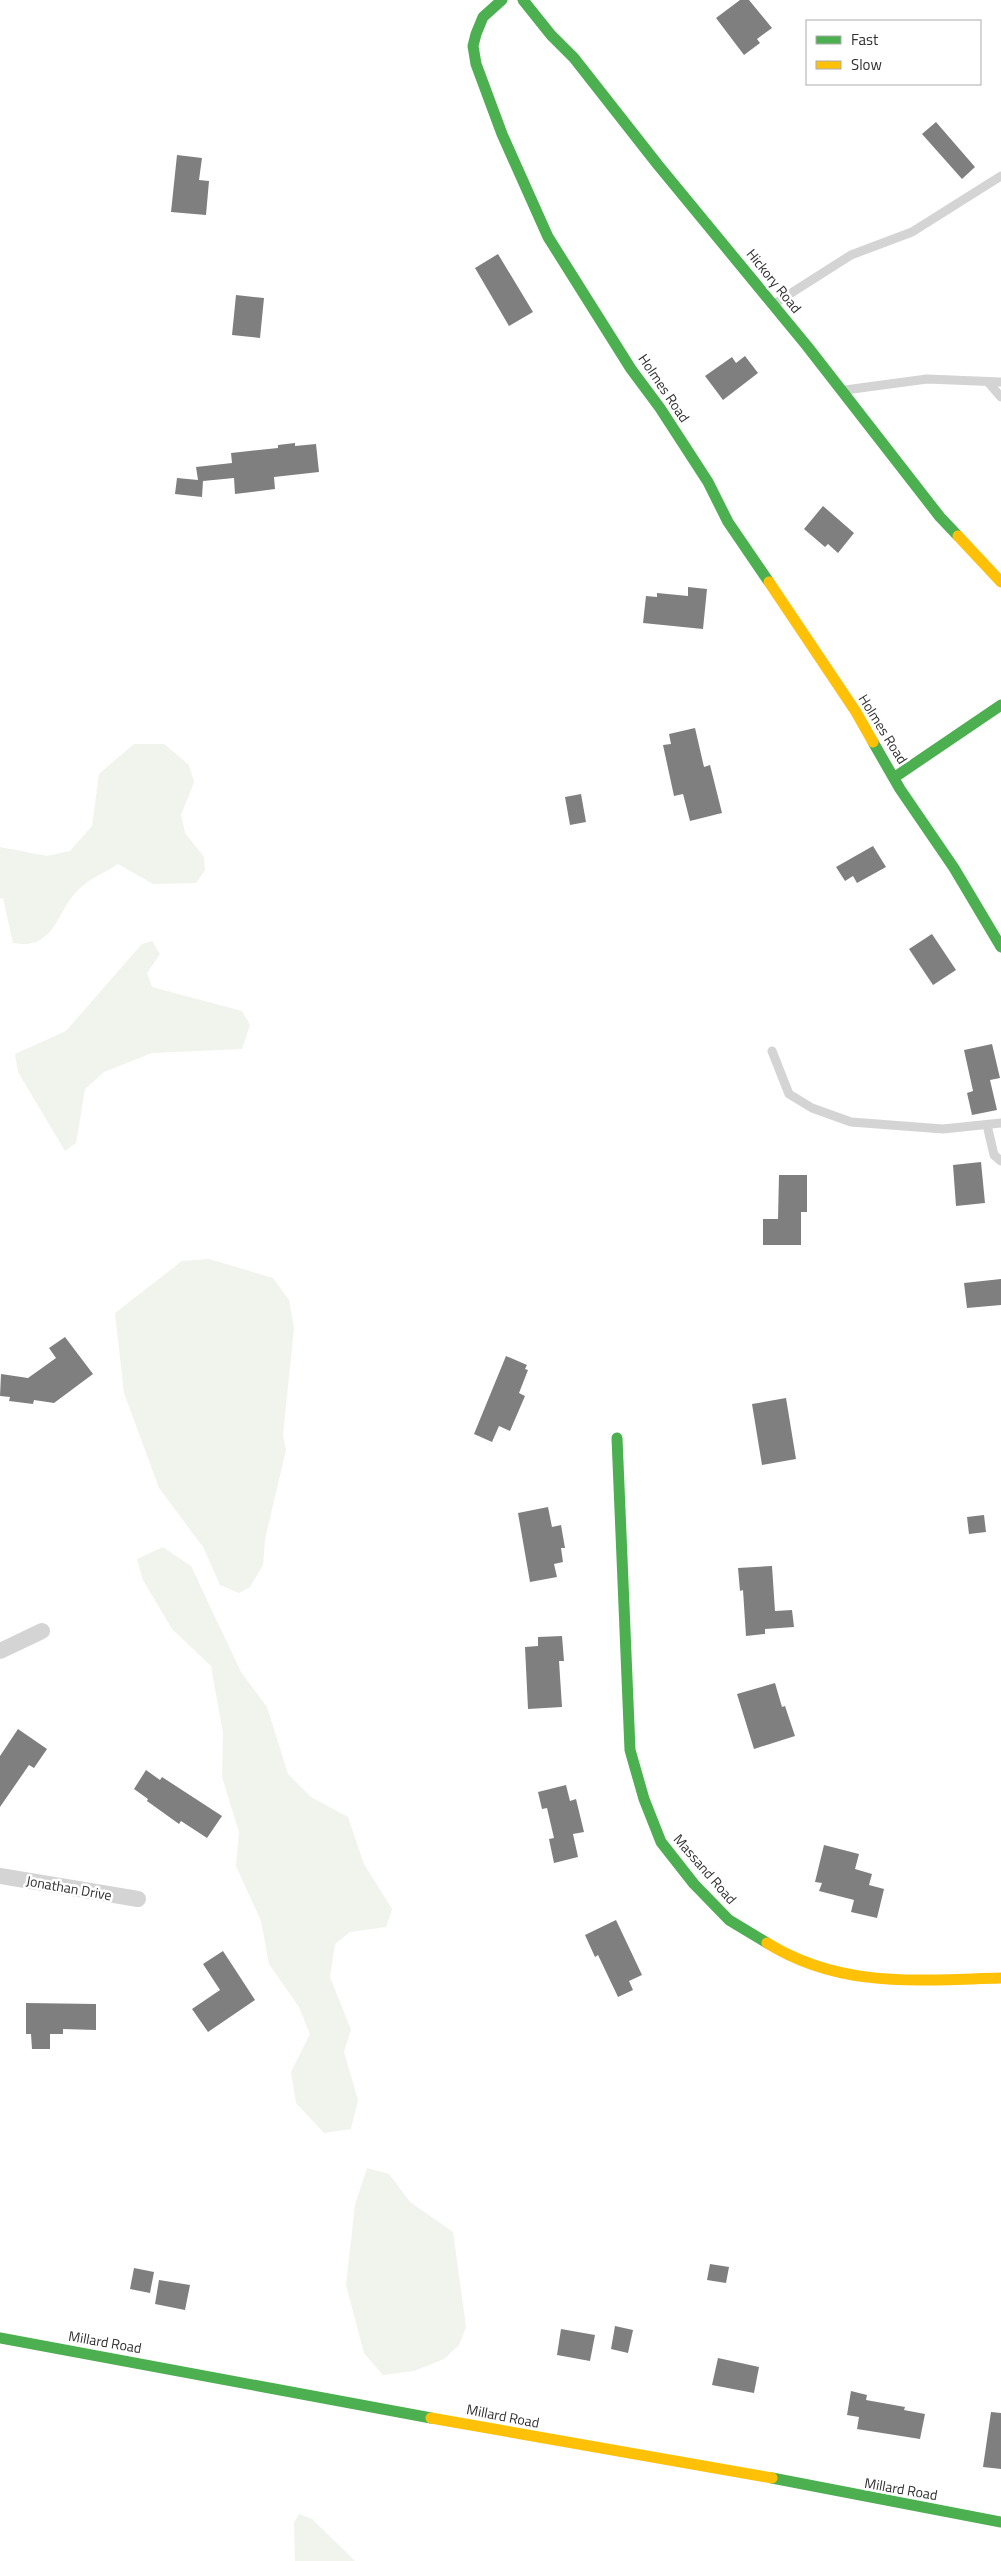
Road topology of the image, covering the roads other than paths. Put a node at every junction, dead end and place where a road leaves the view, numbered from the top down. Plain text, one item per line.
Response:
1 (502, 0) edge
2 (523, 0) edge
3 (1001, 176) edge
4 (774, 304) junction
5 (988, 382) junction
6 (1001, 382) edge
7 (843, 391) junction
8 (1001, 397) edge
9 (1001, 582) edge
10 (1001, 705) edge
11 (895, 777) junction
12 (1001, 947) edge
13 (772, 1051) dead end
14 (1001, 1123) edge
15 (987, 1125) junction
16 (1001, 1161) edge
17 (617, 1438) dead end
18 (42, 1631) dead end
19 (0, 1651) edge
20 (0, 1876) edge
21 (138, 1899) dead end
22 (1001, 1978) edge
23 (0, 2338) edge
24 (1001, 2522) edge

1 - 11 street, Holmes Road
2 - 4 street, Hickory Road
3 - 4 lane
4 - 7 street, Hickory Road
5 - 6 lane
5 - 7 lane
5 - 8 lane
7 - 9 street, Hickory Road
10 - 11 street, Holmes Road
11 - 12 street, Holmes Road
13 - 15 lane
14 - 15 lane
15 - 16 lane
17 - 22 street, Massand Road
18 - 19 street
20 - 21 street, Jonathan Drive
23 - 24 street, Millard Road

